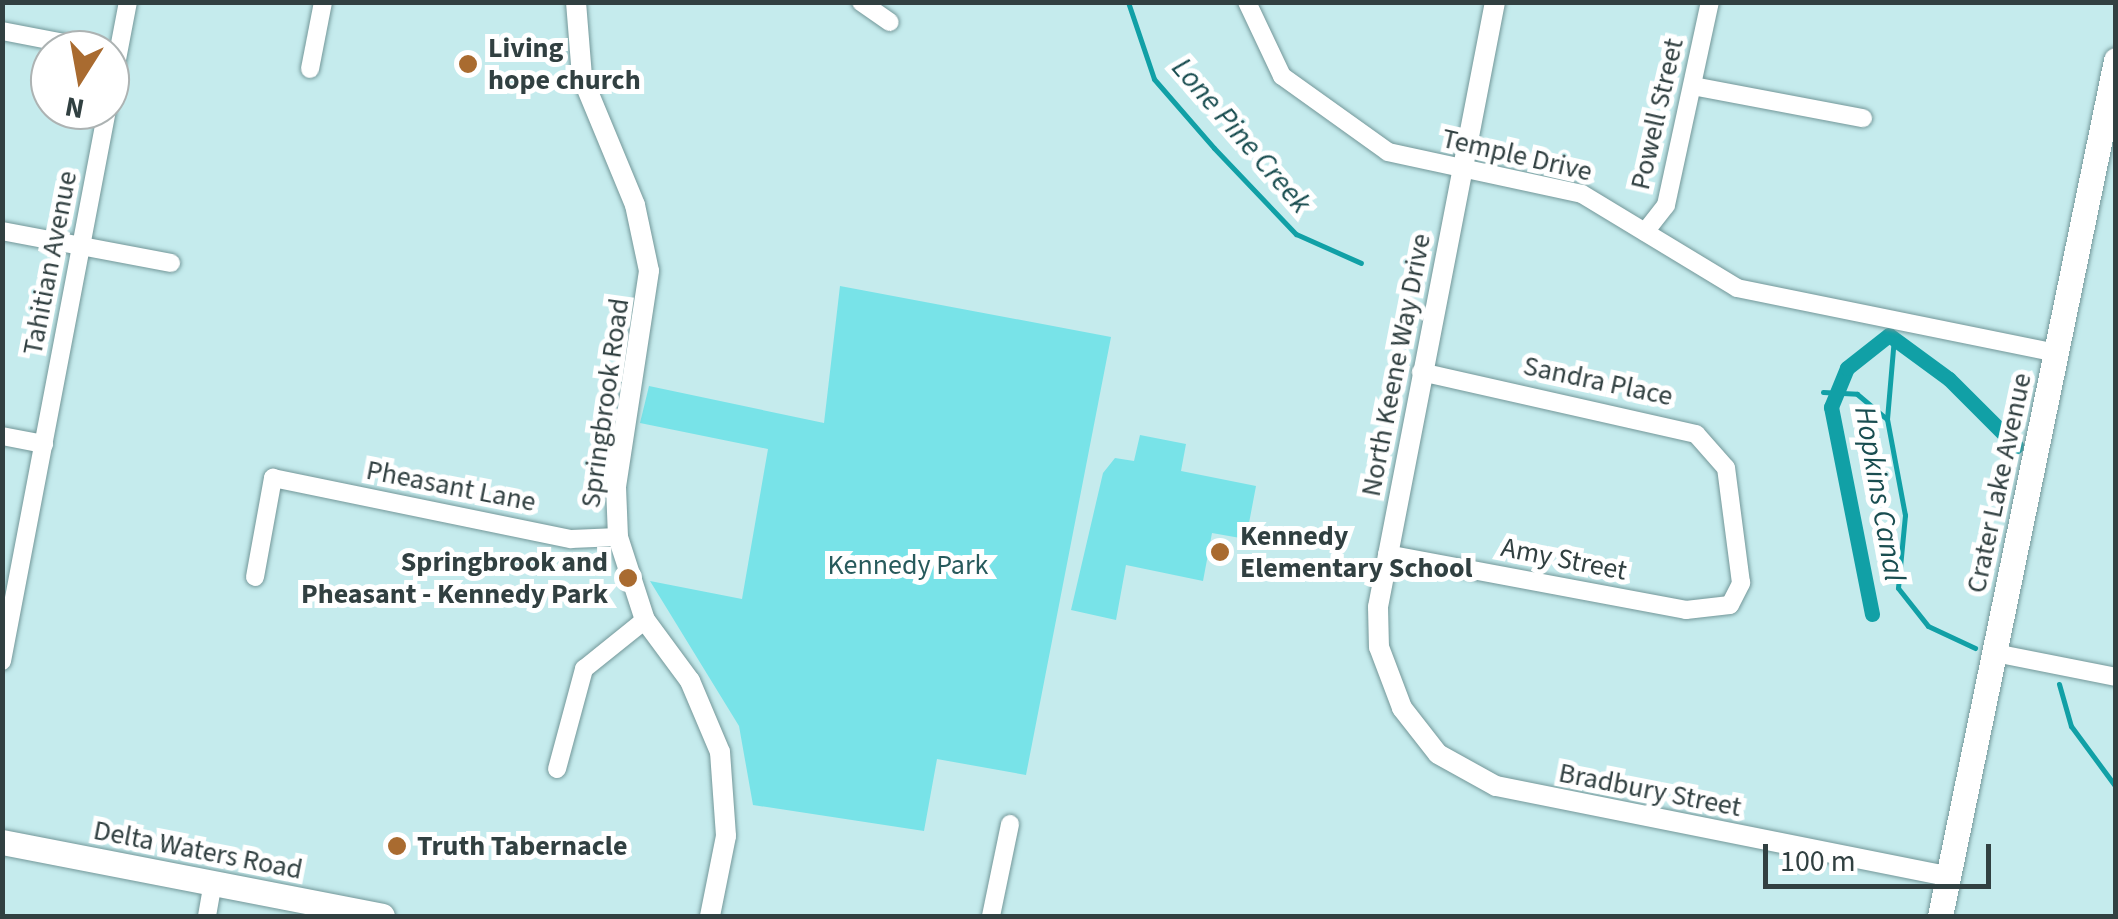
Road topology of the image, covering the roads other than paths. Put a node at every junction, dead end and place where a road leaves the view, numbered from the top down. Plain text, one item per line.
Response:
1 (128, 2) edge
2 (323, 2) edge
3 (576, 2) edge
4 (861, 2) edge
5 (1246, 2) edge
6 (1495, 2) edge
7 (1710, 2) edge
8 (890, 22) dead end
9 (118, 30) edge
10 (2, 31) edge
11 (30, 36) edge
12 (2116, 60) edge
13 (310, 69) dead end
14 (1693, 86) junction
15 (1863, 118) dead end
16 (2109, 128) edge
17 (103, 130) edge
18 (1463, 169) junction
19 (2, 231) edge
20 (1645, 232) junction
21 (81, 246) junction
22 (171, 263) dead end
23 (2056, 353) junction
24 (1421, 372) junction
25 (2, 436) edge
26 (44, 444) junction
27 (618, 537) junction
28 (1387, 554) junction
29 (255, 576) dead end
30 (1730, 605) joint
31 (645, 620) junction
32 (5, 636) edge
33 (1995, 652) junction
34 (2, 661) edge
35 (2116, 677) edge
36 (557, 769) dead end
37 (1462, 771) joint
38 (1010, 824) dead end
39 (2, 842) edge
40 (1948, 876) junction
41 (213, 883) junction
42 (207, 916) edge
43 (382, 916) edge
44 (710, 916) edge
45 (991, 916) edge
46 (1940, 916) edge

1 - 9 street
2 - 13 street
3 - 27 street, Springbrook Road
4 - 8 street
5 - 18 street, Temple Drive
6 - 18 street, North Keene Way Drive
7 - 14 street, Powell Street
10 - 11 street
12 - 16 main road, Crater Lake Avenue
14 - 15 street
14 - 20 street, Powell Street
16 - 23 main road, Crater Lake Avenue
17 - 21 street, Tahitian Avenue
18 - 20 street, Temple Drive
18 - 24 street, North Keene Way Drive
19 - 21 street
20 - 23 street, Temple Drive
21 - 22 street
21 - 26 street, Tahitian Avenue
23 - 33 main road, Crater Lake Avenue
24 - 28 street, North Keene Way Drive
24 - 30 street, Sandra Place
25 - 26 street
26 - 32 street, Tahitian Avenue
27 - 29 street, Pheasant Lane
27 - 31 street, Springbrook Road
28 - 30 street, Amy Street
28 - 37 street, North Keene Way Drive
31 - 36 street
31 - 44 street, Springbrook Road
32 - 34 street, Tahitian Avenue
33 - 35 street
33 - 40 main road, Crater Lake Avenue
37 - 40 street, Bradbury Street
38 - 45 street
39 - 41 main road, Delta Waters Road
40 - 46 main road, Crater Lake Avenue
41 - 42 street
41 - 43 main road, Delta Waters Road

